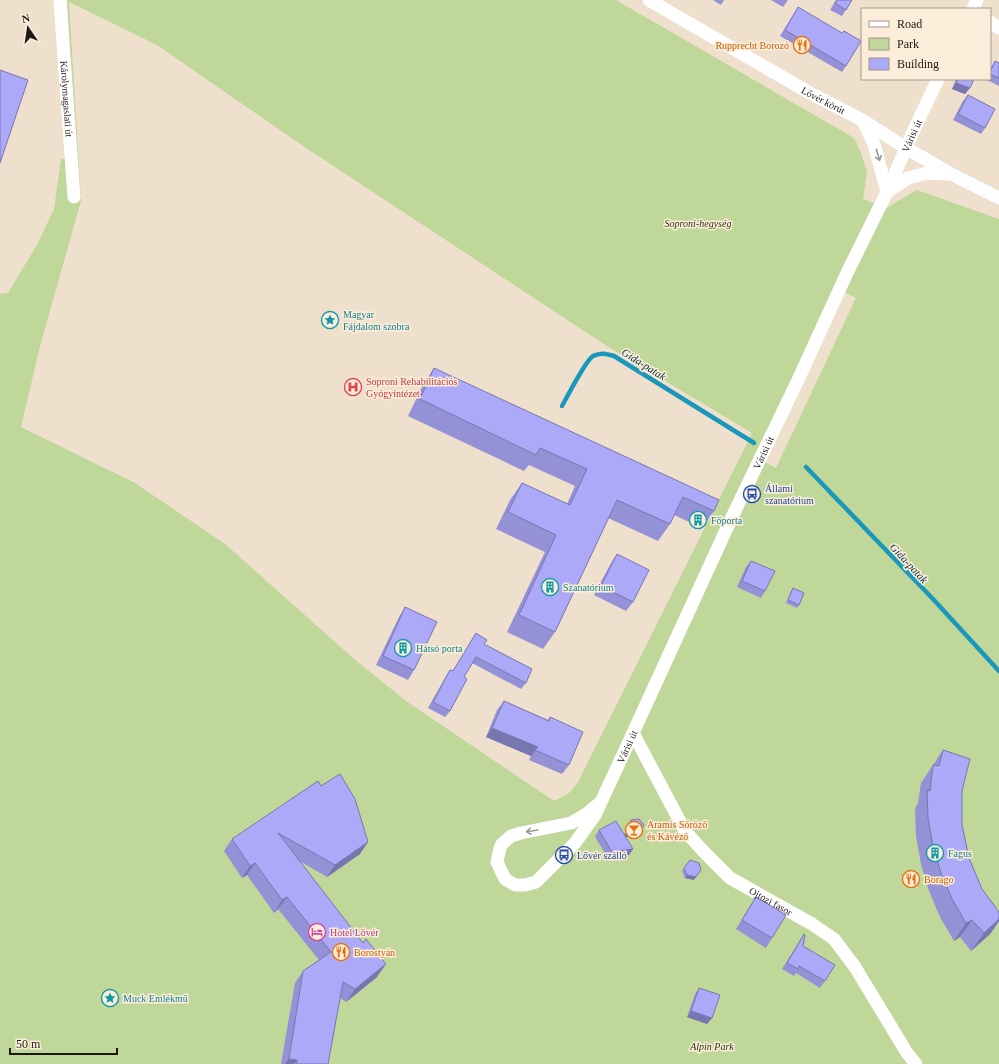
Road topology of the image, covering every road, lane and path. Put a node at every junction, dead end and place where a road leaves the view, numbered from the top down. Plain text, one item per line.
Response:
1 (60, 0) edge
2 (649, 0) edge
3 (938, 80) edge
4 (862, 120) junction
5 (906, 148) junction
6 (951, 174) junction
7 (887, 192) junction
8 (74, 197) dead end
9 (999, 198) edge
10 (633, 733) junction
11 (601, 802) junction
12 (916, 1064) edge

1 - 8 street, Károlymagaslati út
2 - 4 street, Lővér körút
3 - 5 street, Várisi út
4 - 5 street, Lővér körút
4 -> 7 street
5 - 6 street, Lővér körút
5 - 7 street, Várisi út
6 - 7 street
6 - 9 street, Lővér körút
7 - 10 street, Várisi út
10 - 11 street, Várisi út
10 - 12 street, Ojtozi fasor
11 -> 11 street, Várisi út

